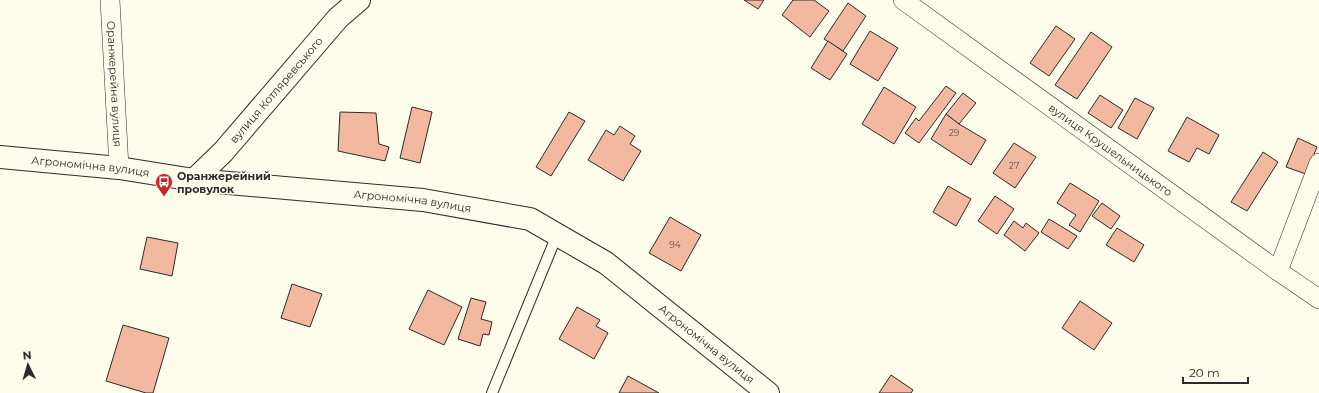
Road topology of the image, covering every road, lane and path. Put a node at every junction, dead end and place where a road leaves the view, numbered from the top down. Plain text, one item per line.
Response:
1 (110, 0) edge
2 (359, 0) edge
3 (903, 0) edge
4 (0, 157) edge
5 (1319, 163) edge
6 (120, 168) junction
7 (194, 180) junction
8 (558, 235) junction
9 (1278, 271) junction
10 (1319, 299) edge
11 (492, 393) edge
12 (768, 393) edge

1 - 6 street, Оранжерейна вулиця
2 - 7 street, вулиця Котляревського
3 - 9 street, вулиця Крушельницького
4 - 6 street, Агрономічна вулиця
5 - 9 street
6 - 7 street, Агрономічна вулиця
7 - 8 street, Агрономічна вулиця
8 - 11 lane
8 - 12 street, Агрономічна вулиця
9 - 10 street, вулиця Крушельницького

